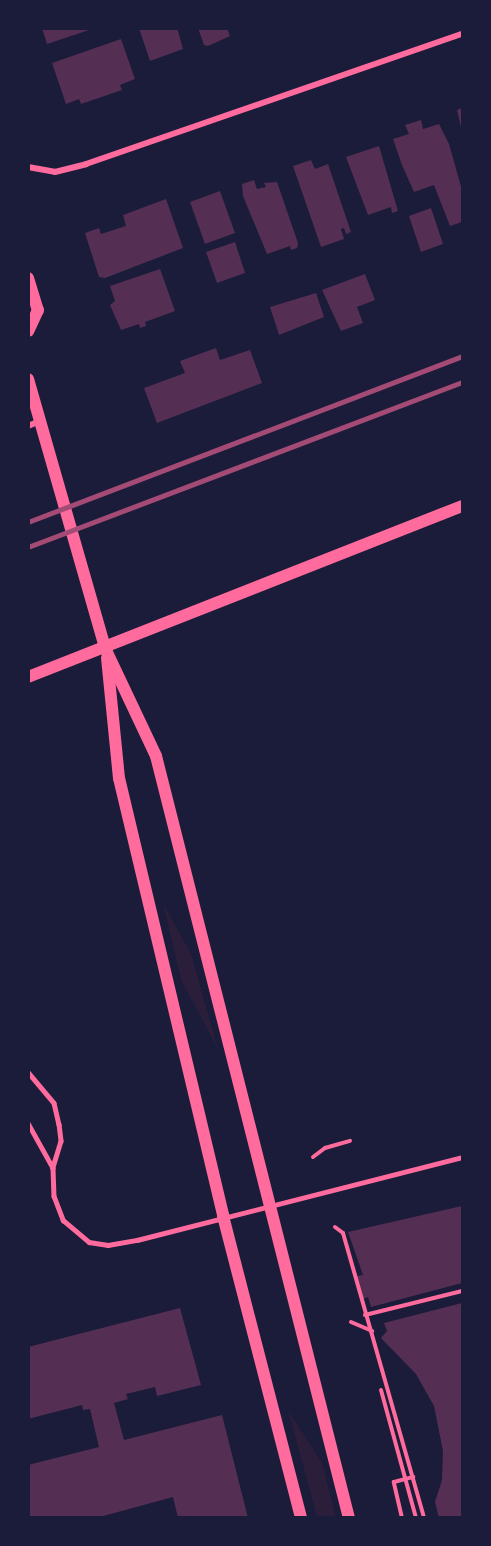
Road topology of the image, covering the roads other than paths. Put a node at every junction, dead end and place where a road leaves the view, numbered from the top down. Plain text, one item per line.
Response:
1 (462, 34) edge
2 (28, 166) edge
3 (28, 278) edge
4 (28, 331) edge
5 (28, 379) edge
6 (34, 423) edge
7 (462, 506) edge
8 (105, 648) junction
9 (28, 677) edge
10 (28, 1072) edge
11 (28, 1123) edge
12 (462, 1157) edge
13 (52, 1168) junction
14 (269, 1207) junction
15 (223, 1216) junction
16 (301, 1518) edge
17 (349, 1518) edge

1 - 2 street
3 - 4 main road
5 - 6 main road
6 - 8 main road
7 - 8 main road
8 - 9 main road
8 - 14 main road
8 - 15 main road
10 - 13 lane
11 - 13 lane
12 - 14 lane
13 - 15 lane
14 - 15 lane
14 - 17 main road
15 - 16 main road

